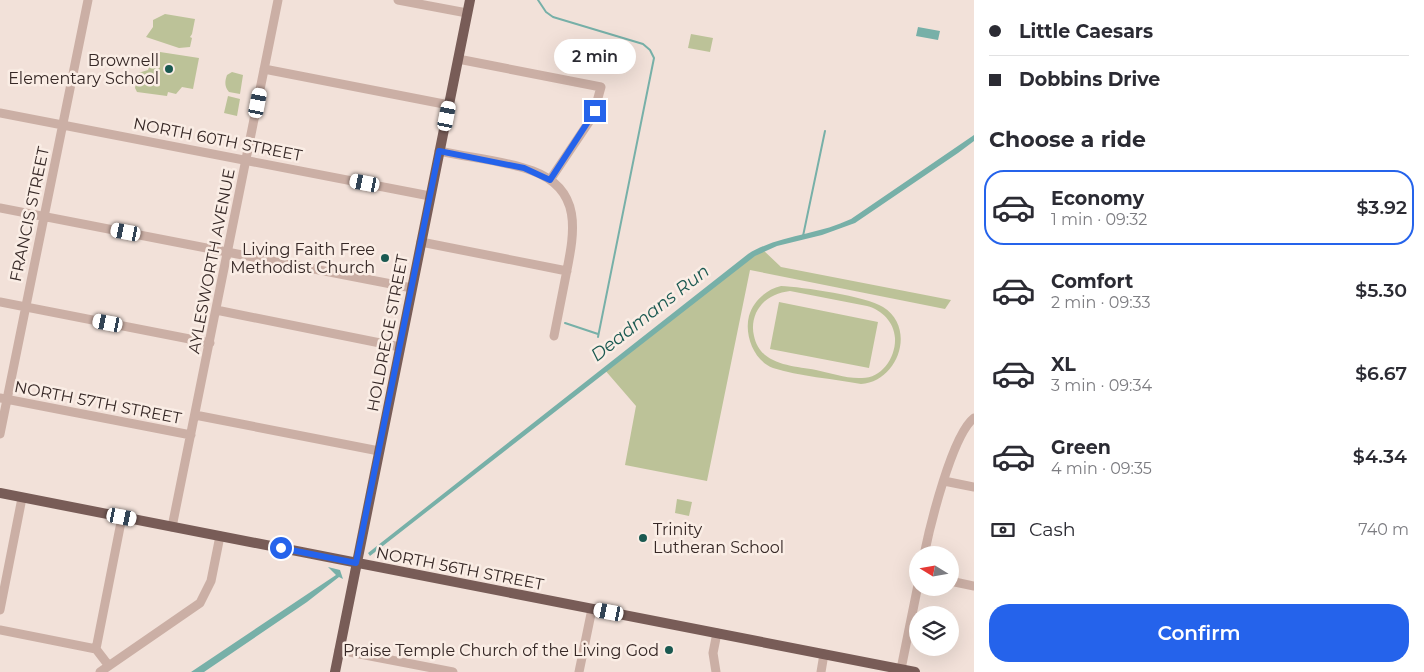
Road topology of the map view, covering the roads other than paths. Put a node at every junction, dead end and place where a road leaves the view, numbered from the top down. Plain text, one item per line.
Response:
1 (88, 0) edge
2 (278, 0) edge
3 (398, 0) edge
4 (470, 0) edge
5 (468, 13) junction
6 (458, 59) junction
7 (264, 69) junction
8 (449, 105) junction
9 (0, 113) edge
10 (63, 125) junction
11 (439, 151) junction
12 (246, 160) junction
13 (550, 180) junction
14 (430, 196) junction
15 (0, 208) edge
16 (44, 216) junction
17 (421, 242) junction
18 (228, 252) junction
19 (567, 271) junction
20 (412, 288) junction
21 (0, 302) edge
22 (26, 307) junction
23 (216, 310) junction
24 (554, 336) dead end
25 (210, 343) junction
26 (400, 346) junction
27 (4, 398) edge
28 (195, 415) junction
29 (974, 418) edge
30 (0, 434) edge
31 (191, 435) junction
32 (378, 451) junction
33 (944, 481) junction
34 (974, 487) edge
35 (0, 493) edge
36 (22, 498) junction
37 (122, 517) junction
38 (172, 527) junction
39 (220, 536) junction
40 (926, 546) edge
41 (356, 563) junction
42 (959, 583) edge
43 (974, 586) edge
44 (916, 596) edge
45 (592, 609) junction
46 (0, 610) edge
47 (0, 630) edge
48 (717, 633) junction
49 (96, 648) junction
50 (339, 650) junction
51 (824, 654) junction
52 (109, 666) junction
53 (900, 669) junction
54 (100, 672) edge
55 (335, 672) edge
56 (453, 672) edge
57 (579, 672) edge
58 (716, 672) edge
59 (821, 672) edge
60 (915, 672) edge

1 - 10 street, FRANCIS STREET
2 - 7 street, AYLESWORTH AVENUE
3 - 5 street
4 - 5 main road, HOLDREGE STREET
5 - 6 main road, HOLDREGE STREET
6 - 8 main road, HOLDREGE STREET
6 - 13 street
7 - 8 street
7 - 12 street, AYLESWORTH AVENUE
8 - 11 main road, HOLDREGE STREET
9 - 10 street, NORTH 60TH STREET
10 - 12 street, NORTH 60TH STREET
10 - 16 street, FRANCIS STREET
11 - 13 street
11 - 14 main road, HOLDREGE STREET
12 - 14 street, NORTH 60TH STREET
12 - 18 street, AYLESWORTH AVENUE
13 - 19 street
14 - 17 main road, HOLDREGE STREET
15 - 16 street
16 - 18 street
16 - 22 street, FRANCIS STREET
17 - 19 street
17 - 20 main road, HOLDREGE STREET
18 - 20 street
18 - 23 street, AYLESWORTH AVENUE
19 - 24 street
20 - 26 main road, HOLDREGE STREET
21 - 22 street
22 - 25 street
22 - 27 street, FRANCIS STREET
23 - 25 street, AYLESWORTH AVENUE
23 - 26 street
25 - 28 street, AYLESWORTH AVENUE
26 - 32 main road, HOLDREGE STREET
27 - 30 street, FRANCIS STREET
27 - 31 street, NORTH 57TH STREET
28 - 31 street, AYLESWORTH AVENUE
28 - 32 street, NORTH 57TH STREET
29 - 33 street
31 - 38 street, AYLESWORTH AVENUE
32 - 41 main road, HOLDREGE STREET
33 - 34 street
33 - 40 street
35 - 36 main road, NORTH 56TH STREET
36 - 37 main road, NORTH 56TH STREET
36 - 46 street
37 - 38 main road, NORTH 56TH STREET
37 - 49 street
38 - 39 main road, NORTH 56TH STREET
39 - 41 main road, NORTH 56TH STREET
39 - 52 street
41 - 45 main road, NORTH 56TH STREET
41 - 50 main road, HOLDREGE STREET
42 - 43 street
44 - 53 street
45 - 48 main road, NORTH 56TH STREET
45 - 57 street
47 - 49 street
48 - 51 main road, NORTH 56TH STREET
48 - 58 street
49 - 52 street
50 - 55 main road, HOLDREGE STREET
50 - 56 street
51 - 53 main road, NORTH 56TH STREET
51 - 59 street
52 - 54 street
53 - 60 main road, NORTH 56TH STREET

